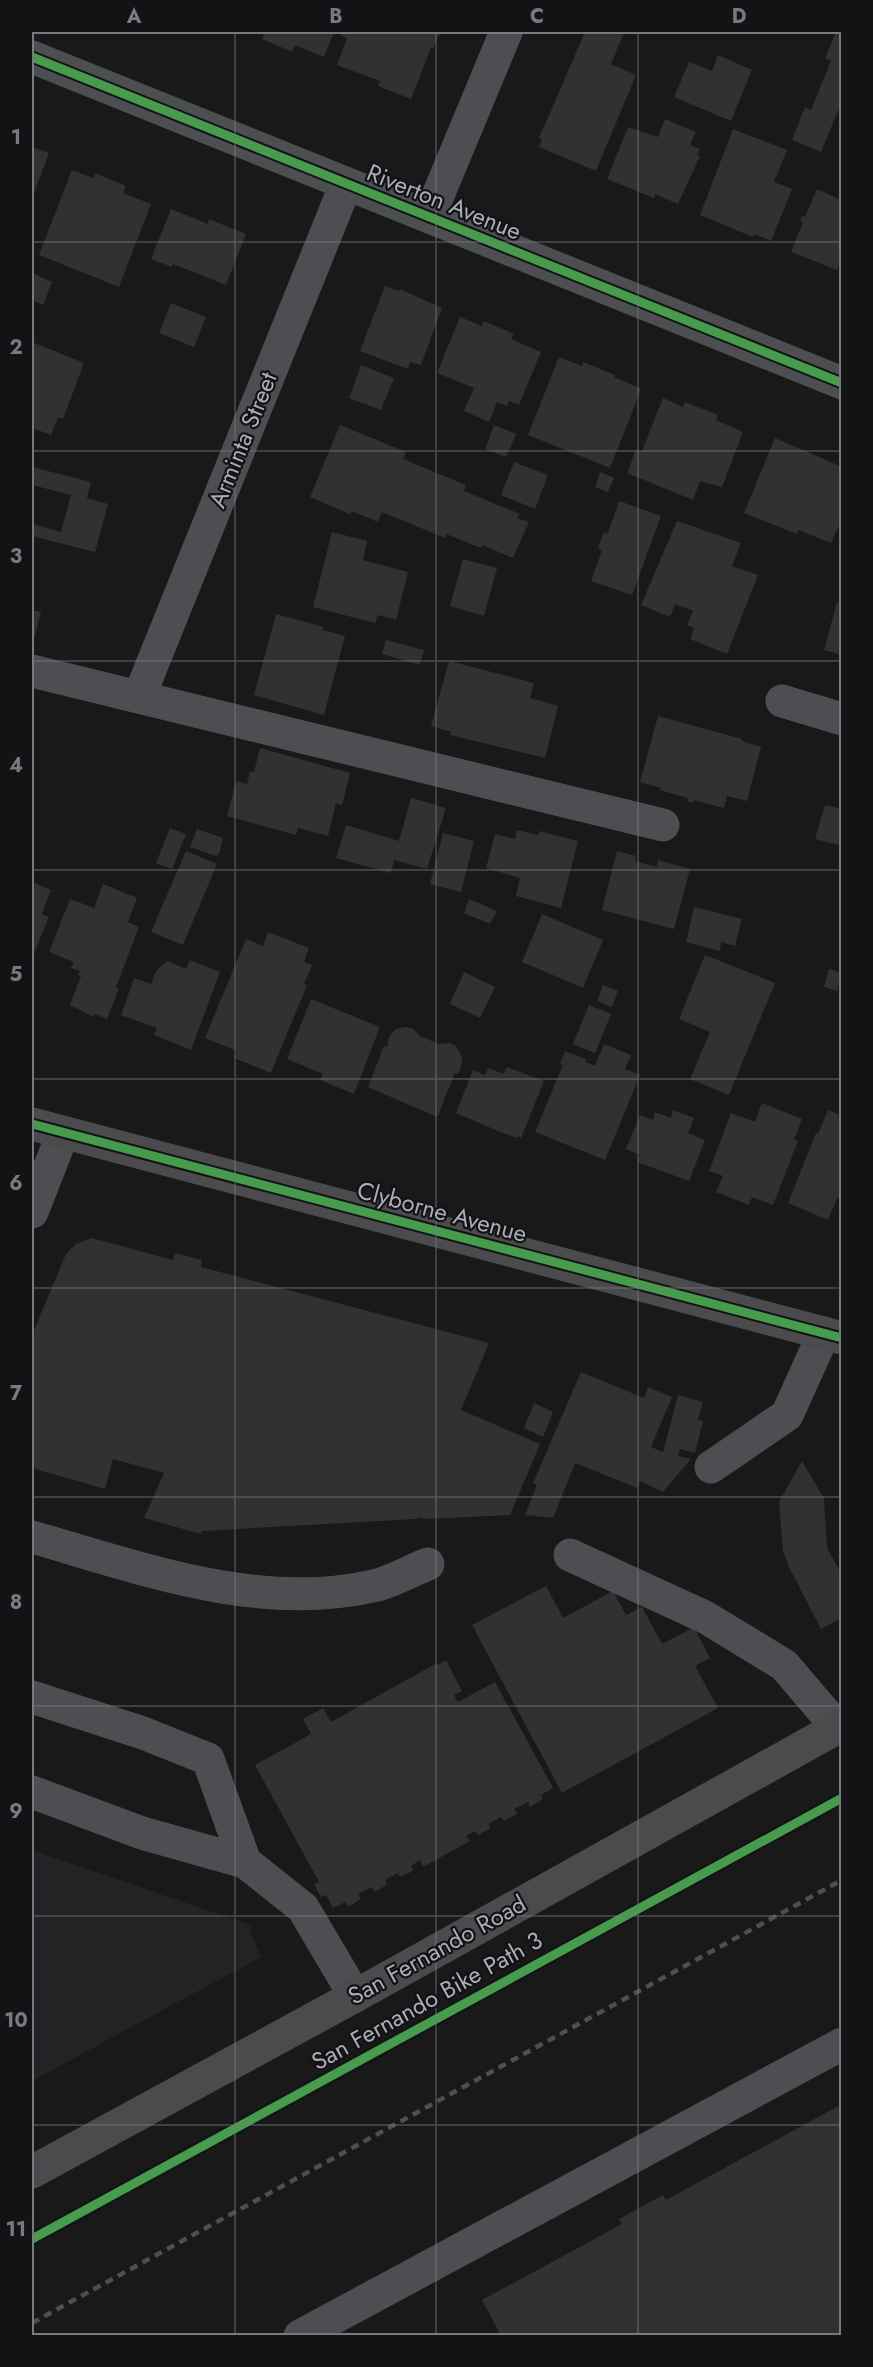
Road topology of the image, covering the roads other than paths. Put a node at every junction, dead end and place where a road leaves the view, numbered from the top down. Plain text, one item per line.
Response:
1 (506, 32) edge
2 (32, 57) edge
3 (346, 184) junction
4 (429, 217) junction
5 (842, 383) edge
6 (32, 671) edge
7 (139, 697) junction
8 (782, 701) dead end
9 (842, 719) edge
10 (663, 825) dead end
11 (32, 1124) edge
12 (63, 1133) junction
13 (32, 1212) edge
14 (833, 1336) edge
15 (711, 1467) dead end
16 (32, 1537) edge
17 (570, 1555) dead end
18 (428, 1564) dead end
19 (32, 1697) edge
20 (839, 1726) edge
21 (32, 1791) edge
22 (245, 1862) junction
23 (355, 1996) junction
24 (842, 2044) edge
25 (32, 2172) edge
26 (300, 2336) edge

1 - 4 street
2 - 3 street, Riverton Avenue
3 - 4 street, Riverton Avenue
3 - 7 street, Arminta Street
4 - 5 street, Riverton Avenue
6 - 7 street
7 - 10 street
8 - 9 street
11 - 12 main road, Clyborne Avenue
12 - 13 street
12 - 14 main road, Clyborne Avenue
14 - 15 street
16 - 18 street
17 - 20 street
19 - 22 street
20 - 23 main road, San Fernando Road
21 - 22 street
22 - 23 street
23 - 25 main road, San Fernando Road
24 - 26 street

